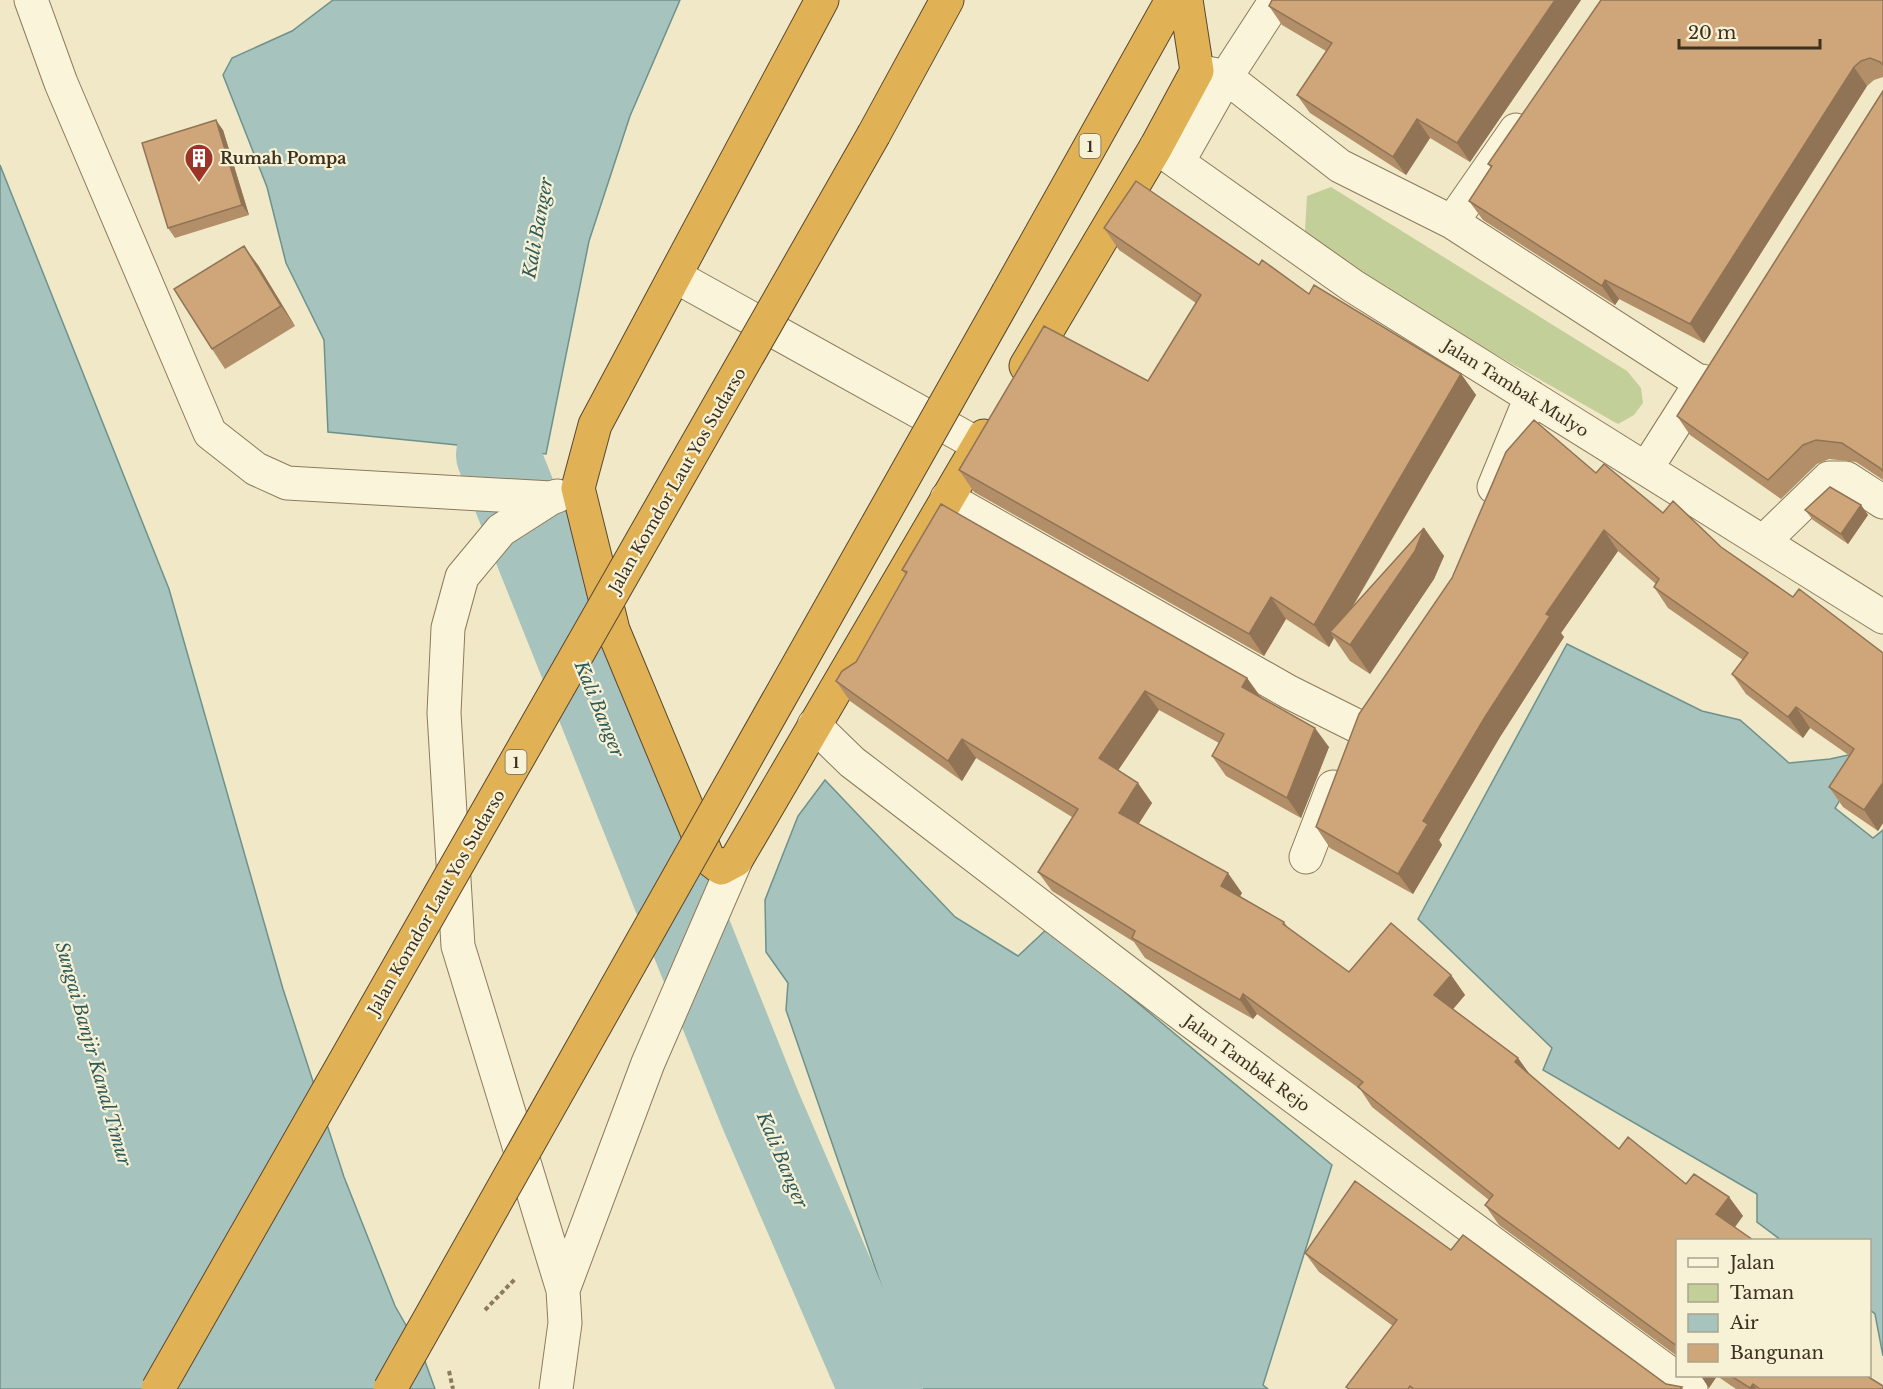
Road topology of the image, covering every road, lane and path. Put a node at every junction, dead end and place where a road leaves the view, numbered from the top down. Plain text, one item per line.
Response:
1 (31, 0) edge
2 (822, 0) edge
3 (947, 0) edge
4 (1172, 0) edge
5 (1186, 0) edge
6 (1276, 0) edge
7 (1211, 74) junction
8 (1534, 104) edge
9 (1167, 154) junction
10 (1452, 222) junction
11 (675, 276) junction
12 (1720, 353) edge
13 (1701, 383) junction
14 (1531, 397) junction
15 (979, 445) junction
16 (1646, 469) junction
17 (551, 498) junction
18 (947, 498) junction
19 (1883, 502) edge
20 (1482, 515) edge
21 (1763, 542) junction
22 (1883, 617) edge
23 (1377, 697) edge
24 (814, 724) junction
25 (1358, 726) junction
26 (1306, 857) dead end
27 (736, 860) junction
28 (547, 1246) junction
29 (563, 1290) junction
30 (481, 1313) dead end
31 (448, 1363) dead end
32 (158, 1389) edge
33 (390, 1389) edge
34 (453, 1389) edge
35 (556, 1389) edge
36 (1691, 1389) edge

1 - 17 street
2 - 11 highway
3 - 32 highway, Jalan Komdor Laut Yos Sudarso / 1, bridge
4 - 33 highway, 1, bridge
5 - 7 highway
6 - 7 street
7 - 9 highway
7 - 10 street
8 - 10 street
9 - 14 street, Jalan Tambak Mulyo
9 - 15 highway
10 - 13 street
11 - 15 street
11 - 17 highway
12 - 13 street
13 - 16 street
14 - 16 street, Jalan Tambak Mulyo
14 - 20 street
15 - 18 highway
16 - 21 street, Jalan Tambak Mulyo
17 - 27 highway
17 - 28 street
18 - 24 highway
18 - 25 street
19 - 21 street
21 - 22 street, Jalan Tambak Mulyo
23 - 25 street
24 - 27 highway
24 - 36 street, Jalan Tambak Rejo
25 - 26 street
27 - 29 street
28 - 29 street
28 - 30 path
29 - 35 street
31 - 34 path

